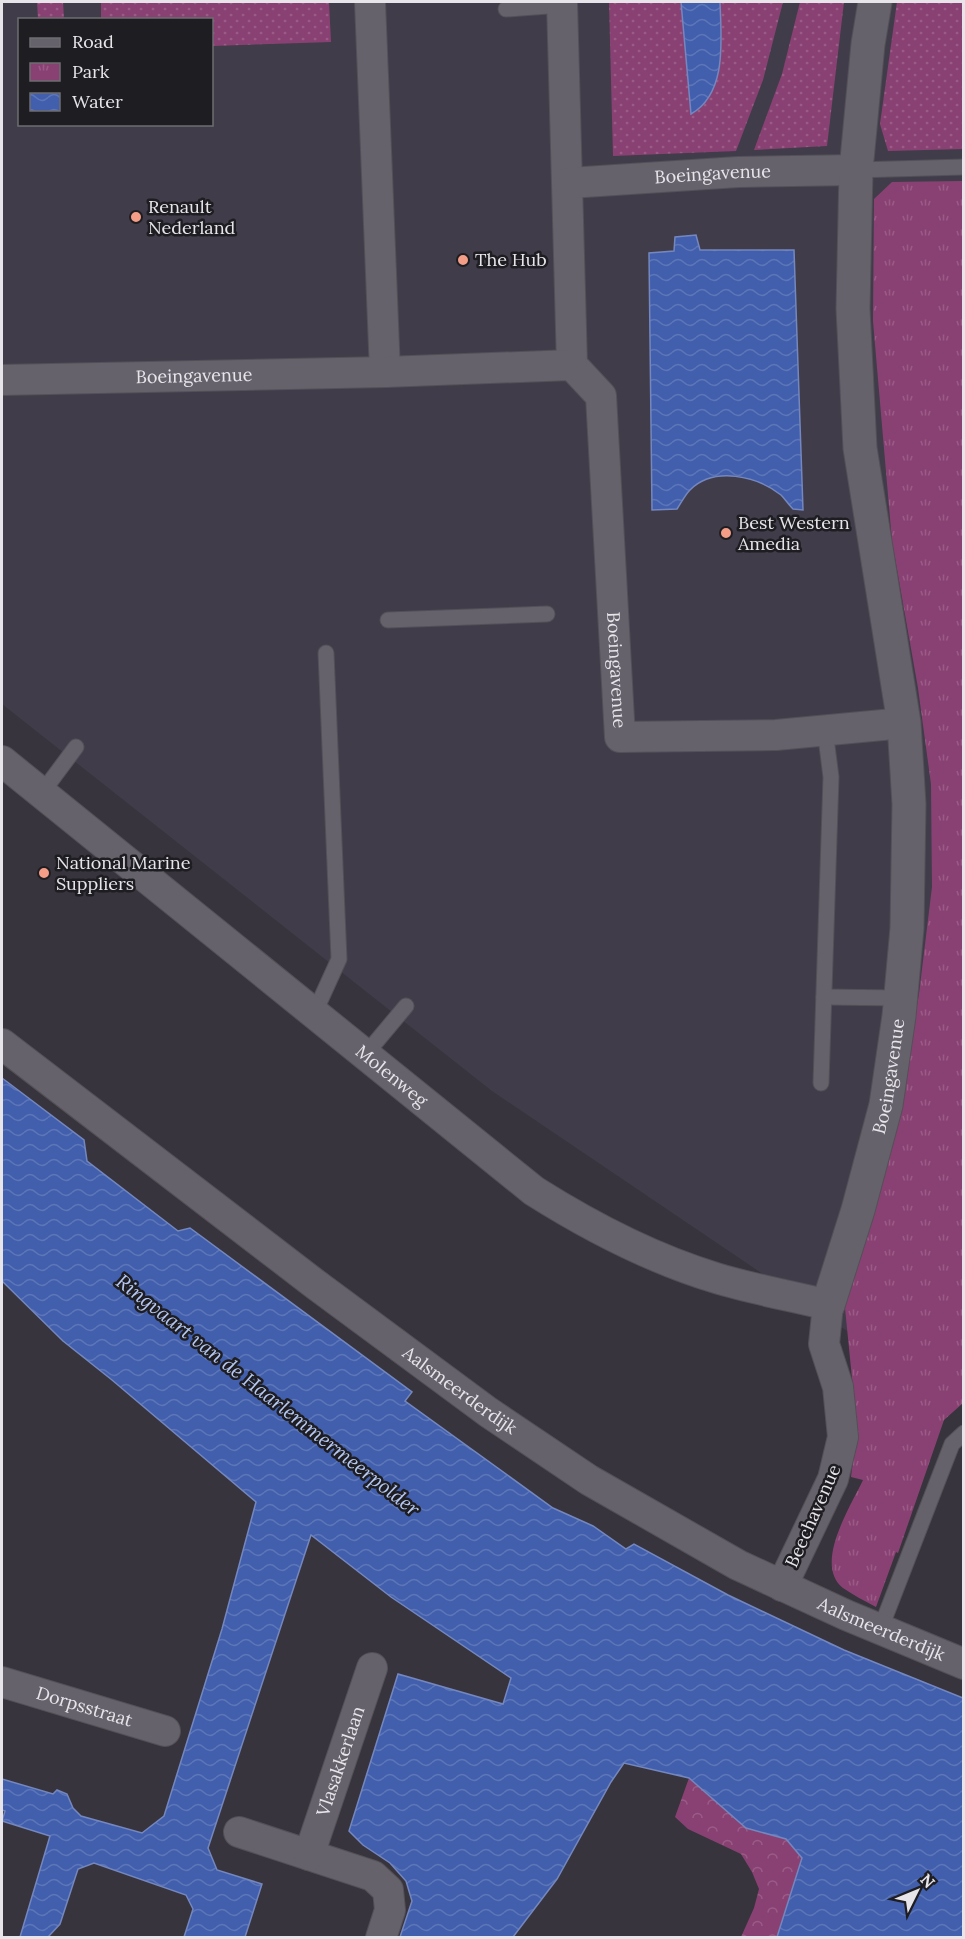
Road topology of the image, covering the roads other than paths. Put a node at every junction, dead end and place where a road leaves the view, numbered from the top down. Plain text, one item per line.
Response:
1 (370, 2) edge
2 (875, 2) edge
3 (562, 3) edge
4 (506, 9) dead end
5 (963, 167) edge
6 (856, 170) junction
7 (568, 183) junction
8 (572, 366) junction
9 (385, 372) junction
10 (2, 380) edge
11 (547, 614) dead end
12 (388, 620) dead end
13 (326, 653) dead end
14 (904, 723) junction
15 (825, 730) junction
16 (76, 747) dead end
17 (2, 761) edge
18 (41, 794) junction
19 (824, 997) junction
20 (900, 998) junction
21 (406, 1006) dead end
22 (314, 1014) junction
23 (2, 1044) edge
24 (365, 1055) junction
25 (821, 1083) dead end
26 (828, 1305) junction
27 (963, 1433) edge
28 (782, 1586) junction
29 (880, 1630) junction
30 (963, 1664) edge
31 (372, 1668) dead end
32 (2, 1682) edge
33 (165, 1731) dead end
34 (239, 1832) dead end
35 (309, 1855) junction
36 (381, 1938) edge

1 - 9 street
2 - 6 street
3 - 4 lane
3 - 7 street
5 - 6 lane
6 - 7 street, Boeingavenue
6 - 14 street, Boeingavenue
7 - 8 street
8 - 9 street, Boeingavenue
8 - 15 street, Boeingavenue
9 - 10 street, Boeingavenue
11 - 12 lane
13 - 22 lane
14 - 15 street, Boeingavenue
14 - 20 street, Boeingavenue
15 - 19 lane
16 - 18 lane
17 - 18 street, Molenweg
18 - 22 street, Molenweg
19 - 20 lane
19 - 25 lane
20 - 26 street, Boeingavenue
21 - 24 lane
22 - 24 street, Molenweg
23 - 28 street, Aalsmeerderdijk
24 - 26 street, Molenweg
26 - 28 street, Beechavenue
27 - 29 lane
28 - 29 street, Aalsmeerderdijk
29 - 30 street, Aalsmeerderdijk
31 - 35 street, Vlasakkerlaan
32 - 33 street, Dorpsstraat
34 - 35 street
35 - 36 street

